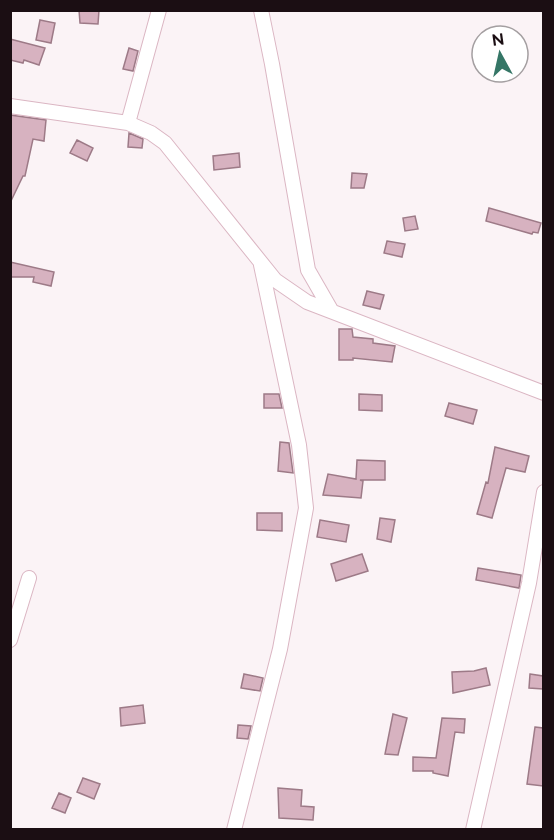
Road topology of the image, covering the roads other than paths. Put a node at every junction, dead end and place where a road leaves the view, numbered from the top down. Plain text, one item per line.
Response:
1 (159, 10) edge
2 (261, 10) edge
3 (10, 106) edge
4 (128, 123) junction
5 (260, 261) junction
6 (331, 310) junction
7 (543, 393) edge
8 (543, 492) edge
9 (29, 578) dead end
10 (10, 640) edge
11 (234, 830) edge
12 (473, 830) edge

1 - 4 street
2 - 6 street
3 - 4 street
4 - 5 street
5 - 6 street
5 - 11 street
6 - 7 street
8 - 12 street
9 - 10 street

